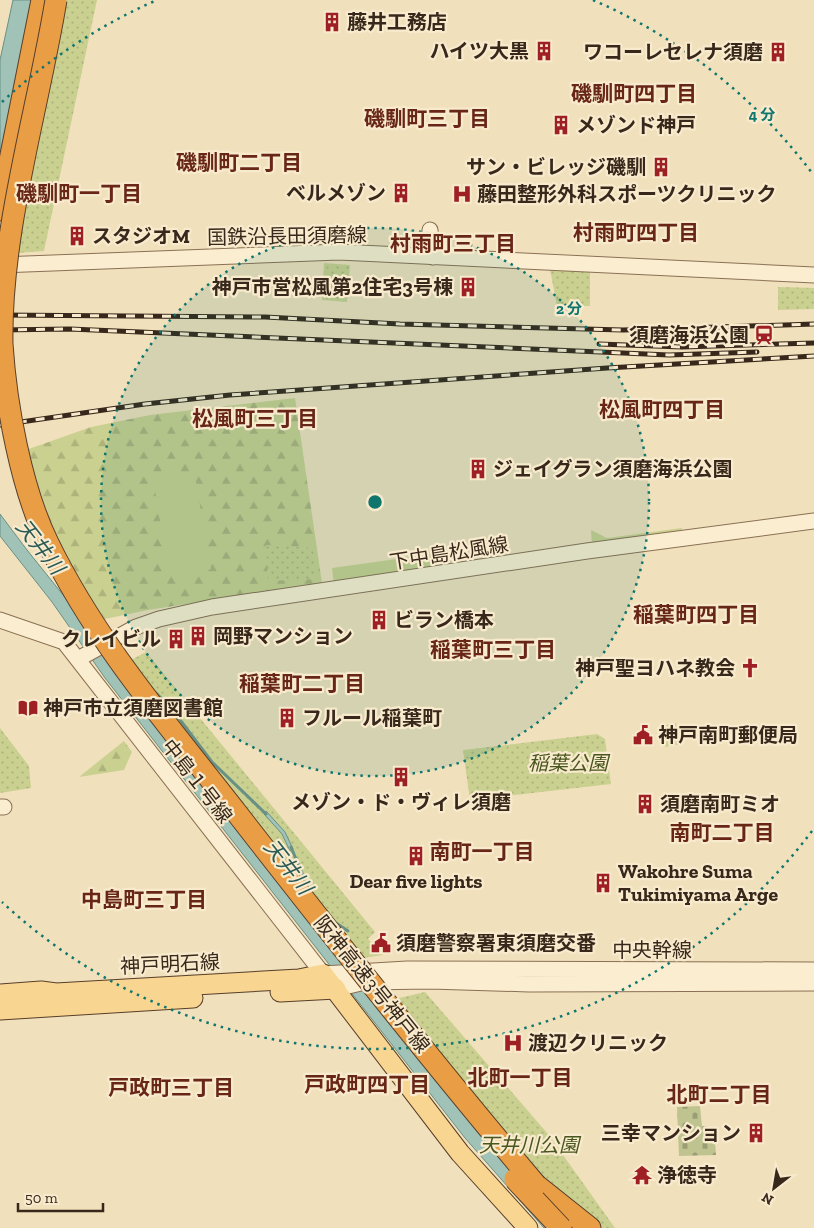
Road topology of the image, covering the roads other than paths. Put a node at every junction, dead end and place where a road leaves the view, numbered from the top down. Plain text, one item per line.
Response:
1 (42, 0) edge
2 (56, 0) edge
3 (0, 210) edge
4 (430, 230) dead end
5 (433, 257) junction
6 (0, 265) edge
7 (814, 275) edge
8 (0, 435) edge
9 (814, 520) edge
10 (0, 620) edge
11 (80, 658) junction
12 (814, 970) edge
13 (362, 977) junction
14 (333, 978) junction
15 (814, 983) edge
16 (0, 994) edge
17 (0, 1010) edge
18 (536, 1185) junction
19 (528, 1228) edge
20 (561, 1228) edge
21 (581, 1228) edge
22 (590, 1228) edge

1 - 3 highway
2 - 18 highway, 阪神高速3号神戸線, bridge
4 - 5 street
5 - 6 street, 国鉄沿長田須磨線
5 - 7 street, 国鉄沿長田須磨線
8 - 20 highway, 阪神高速3号神戸線, bridge
9 - 11 street, 下中島松風線
10 - 11 street, 中島１号線
11 - 14 street, 中島１号線
12 - 13 street, 中央幹線
13 - 14 street
13 - 15 street, 中央幹線
14 - 16 main road, 神戸明石線
14 - 17 main road, 神戸明石線
14 - 19 main road
18 - 21 highway, 阪神高速3号神戸線
18 - 22 highway

